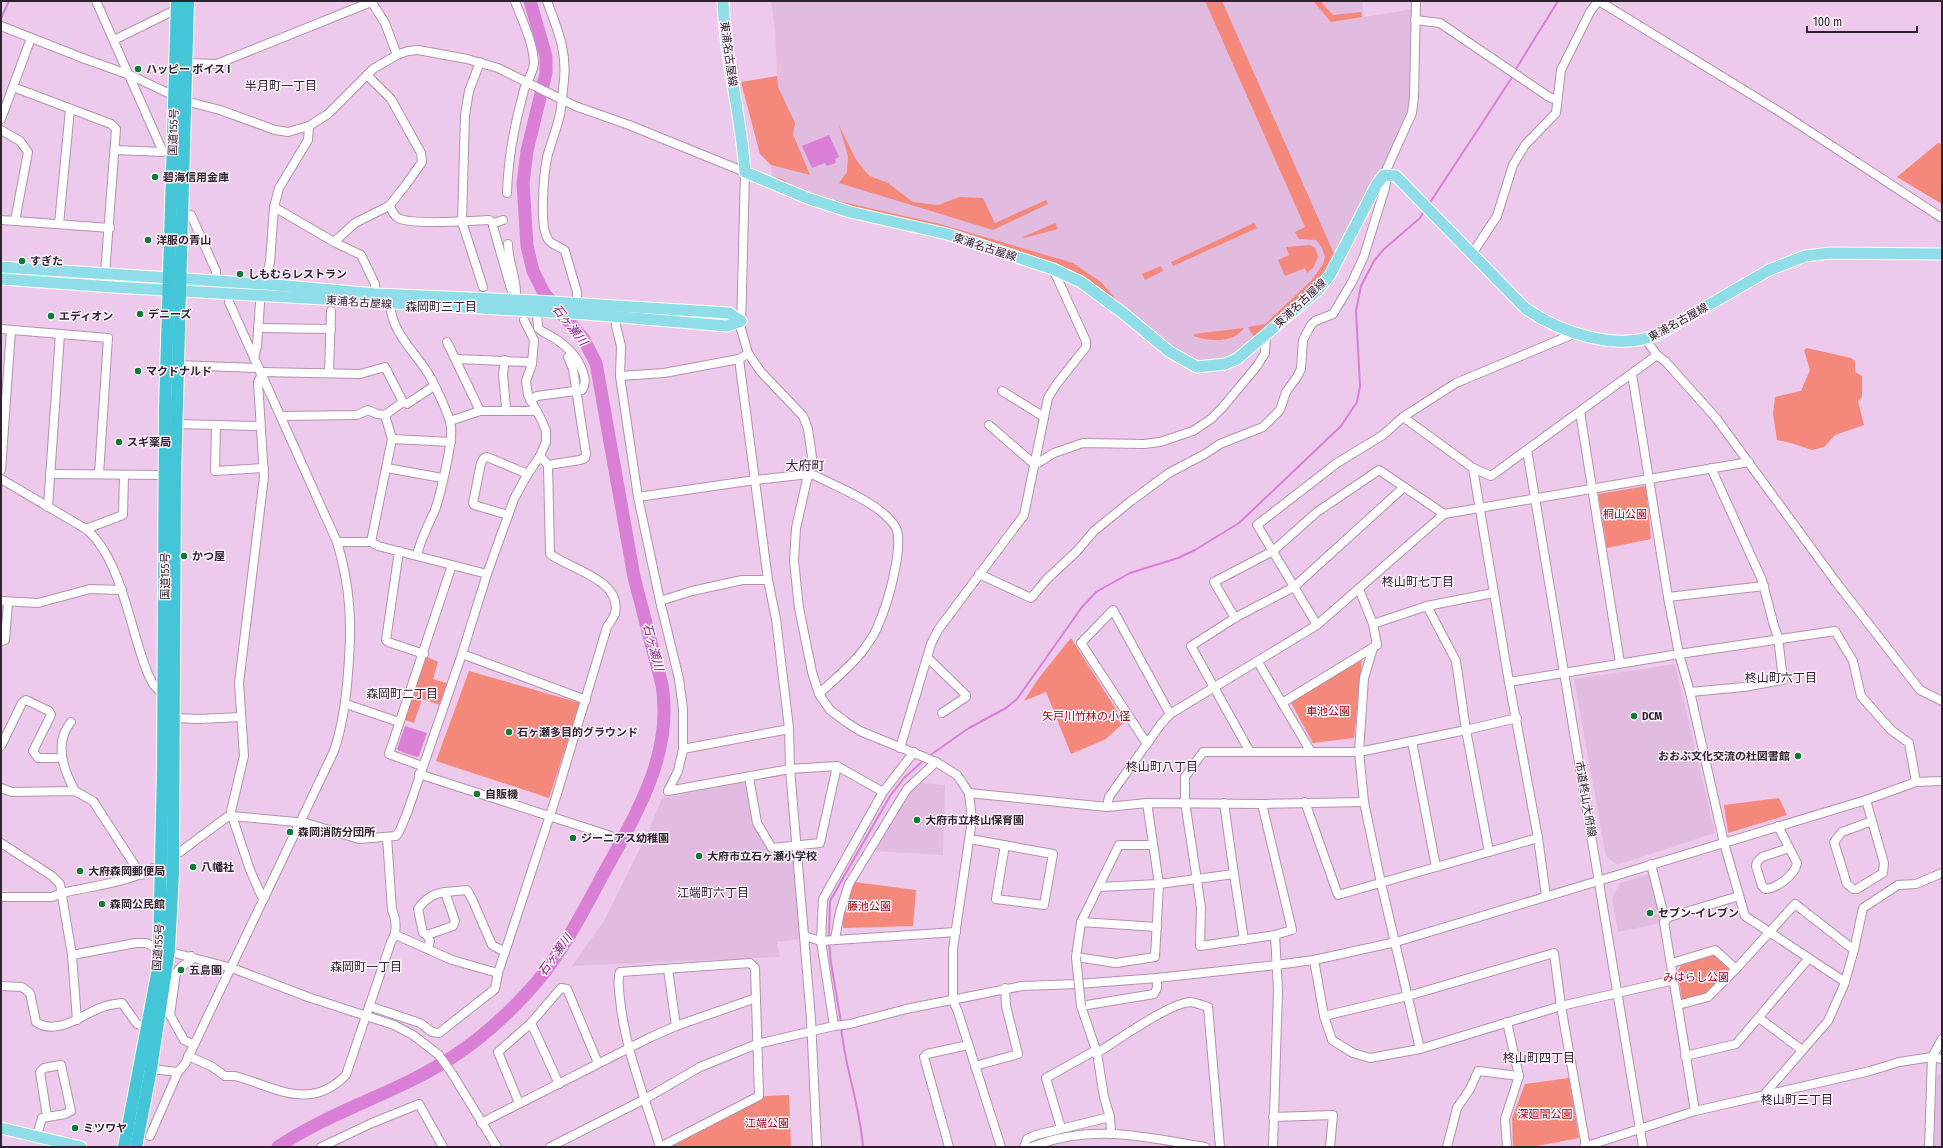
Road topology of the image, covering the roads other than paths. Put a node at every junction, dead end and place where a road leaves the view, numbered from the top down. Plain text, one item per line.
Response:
1 (96, 1) edge
2 (188, 1) edge
3 (371, 1) edge
4 (515, 1) edge
5 (547, 1) edge
6 (723, 1) edge
7 (1416, 1) edge
8 (1598, 1) edge
9 (177, 5) edge
10 (1415, 20) junction
11 (1, 26) edge
12 (31, 38) junction
13 (114, 40) junction
14 (397, 54) junction
15 (480, 62) junction
16 (186, 63) junction
17 (130, 75) junction
18 (367, 75) junction
19 (529, 83) junction
20 (13, 87) junction
21 (180, 98) junction
22 (561, 98) junction
23 (1557, 100) junction
24 (70, 109) junction
25 (1, 119) edge
26 (309, 126) junction
27 (1, 130) edge
28 (114, 150) junction
29 (745, 172) junction
30 (1383, 176) junction
31 (508, 193) dead end
32 (390, 205) junction
33 (274, 208) junction
34 (191, 215) dead end
35 (1942, 218) edge
36 (1, 220) edge
37 (503, 220) dead end
38 (15, 221) junction
39 (462, 222) junction
40 (494, 223) junction
41 (59, 224) junction
42 (110, 228) junction
43 (334, 242) junction
44 (508, 244) dead end
45 (1472, 254) junction
46 (1942, 254) edge
47 (1, 267) edge
48 (1053, 269) junction
49 (105, 274) junction
50 (1, 279) edge
51 (216, 281) junction
52 (174, 285) junction
53 (483, 287) dead end
54 (511, 289) dead end
55 (263, 290) junction
56 (230, 293) junction
57 (376, 294) junction
58 (516, 300) junction
59 (390, 304) junction
60 (575, 304) junction
61 (539, 308) junction
62 (331, 310) dead end
63 (617, 316) junction
64 (524, 320) dead end
65 (741, 321) junction
66 (258, 328) junction
67 (1, 329) edge
68 (331, 329) junction
69 (11, 330) junction
70 (1576, 333) junction
71 (60, 334) junction
72 (1266, 335) junction
73 (1646, 340) junction
74 (447, 342) dead end
75 (748, 353) junction
76 (1657, 355) junction
77 (568, 357) dead end
78 (254, 358) junction
79 (457, 359) junction
80 (740, 359) junction
81 (505, 360) junction
82 (532, 364) junction
83 (177, 365) junction
84 (260, 372) junction
85 (329, 373) junction
86 (1632, 374) junction
87 (620, 376) junction
88 (434, 386) junction
89 (577, 390) junction
90 (1002, 391) dead end
91 (530, 400) junction
92 (403, 402) junction
93 (480, 411) junction
94 (508, 411) junction
95 (537, 411) junction
96 (1580, 412) junction
97 (385, 415) junction
98 (281, 416) junction
99 (1044, 417) junction
100 (1403, 417) junction
101 (3, 421) edge
102 (450, 421) junction
103 (176, 424) junction
104 (216, 424) junction
105 (989, 425) dead end
106 (260, 426) junction
107 (392, 439) junction
108 (451, 442) junction
109 (1527, 450) junction
110 (540, 456) junction
111 (1749, 462) junction
112 (548, 464) junction
113 (1034, 464) junction
114 (264, 468) junction
115 (387, 468) junction
116 (1473, 468) junction
117 (1711, 468) junction
118 (1, 470) edge
119 (50, 474) junction
120 (99, 474) junction
121 (528, 474) junction
122 (809, 474) junction
123 (124, 475) junction
124 (166, 475) junction
125 (1, 478) edge
126 (442, 478) junction
127 (1650, 478) junction
128 (755, 480) junction
129 (1404, 487) junction
130 (1591, 489) junction
131 (638, 497) junction
132 (1536, 498) junction
133 (48, 507) junction
134 (1480, 507) junction
135 (1444, 514) junction
136 (508, 515) junction
137 (86, 529) junction
138 (337, 542) junction
139 (371, 542) junction
140 (399, 551) junction
141 (1273, 551) junction
142 (417, 555) junction
143 (452, 564) junction
144 (487, 574) junction
145 (979, 574) junction
146 (768, 580) junction
147 (1764, 586) junction
148 (1294, 588) junction
149 (1359, 589) junction
150 (122, 590) junction
151 (1494, 593) junction
152 (1668, 597) junction
153 (660, 601) junction
154 (4, 602) edge
155 (1426, 606) junction
156 (1235, 618) junction
157 (1373, 624) junction
158 (1317, 625) junction
159 (1778, 638) junction
160 (1, 641) edge
161 (1372, 648) junction
162 (424, 654) junction
163 (462, 654) junction
164 (1679, 654) junction
165 (928, 658) junction
166 (1258, 662) junction
167 (1620, 663) junction
168 (1564, 673) junction
169 (1509, 682) junction
170 (1213, 688) junction
171 (1690, 692) junction
172 (819, 694) junction
173 (164, 696) junction
174 (586, 700) junction
175 (1942, 701) edge
176 (346, 704) junction
177 (1282, 704) junction
178 (942, 713) dead end
179 (1170, 714) junction
180 (241, 717) junction
181 (173, 718) junction
182 (1517, 718) junction
183 (71, 722) dead end
184 (399, 722) junction
185 (789, 729) junction
186 (1466, 730) junction
187 (1412, 741) junction
188 (1147, 744) junction
189 (1, 746) edge
190 (900, 748) junction
191 (683, 749) junction
192 (914, 752) junction
193 (1250, 752) junction
194 (1311, 752) junction
195 (1359, 752) junction
196 (62, 758) junction
197 (934, 761) junction
198 (422, 766) junction
199 (837, 766) junction
200 (790, 769) junction
201 (419, 774) junction
202 (749, 777) junction
203 (1942, 781) edge
204 (1916, 782) junction
205 (1, 788) edge
206 (75, 791) junction
207 (883, 792) junction
208 (969, 793) junction
209 (1866, 800) junction
210 (1185, 802) junction
211 (1305, 802) junction
212 (1364, 802) junction
213 (1147, 803) junction
214 (1224, 803) junction
215 (1262, 804) junction
216 (1107, 807) junction
217 (232, 816) junction
218 (550, 816) junction
219 (1872, 821) junction
220 (300, 822) junction
221 (1778, 826) junction
222 (612, 836) dead end
223 (387, 837) junction
224 (1538, 838) junction
225 (970, 839) junction
226 (1, 843) edge
227 (1724, 843) junction
228 (1005, 845) junction
229 (1152, 845) junction
230 (797, 846) junction
231 (1789, 848) junction
232 (180, 852) dead end
233 (1489, 852) junction
234 (1652, 864) junction
235 (1436, 867) junction
236 (154, 868) dead end
237 (1942, 872) edge
238 (1234, 874) junction
239 (141, 875) junction
240 (1198, 879) junction
241 (1600, 879) junction
242 (1381, 883) junction
243 (1159, 884) junction
244 (1099, 887) junction
245 (445, 892) junction
246 (62, 893) junction
247 (1546, 896) junction
248 (1739, 896) junction
249 (1, 897) edge
250 (265, 897) junction
251 (1664, 920) junction
252 (1081, 922) junction
253 (1157, 927) junction
254 (956, 932) junction
255 (1768, 932) junction
256 (396, 935) junction
257 (427, 935) junction
258 (1275, 935) junction
259 (804, 936) junction
260 (835, 939) junction
261 (1244, 940) junction
262 (822, 941) junction
263 (1396, 942) junction
264 (428, 948) junction
265 (164, 949) junction
266 (1854, 950) junction
267 (505, 952) junction
268 (72, 955) junction
269 (192, 956) junction
270 (1076, 957) junction
271 (1809, 958) junction
272 (1314, 960) junction
273 (1672, 963) junction
274 (1276, 965) junction
275 (232, 968) junction
276 (668, 968) junction
277 (1736, 969) junction
278 (498, 972) junction
279 (1157, 978) junction
280 (1674, 980) junction
281 (1845, 982) junction
282 (1, 986) edge
283 (1005, 988) junction
284 (1617, 994) junction
285 (1408, 996) junction
286 (756, 998) junction
287 (953, 1000) junction
288 (1678, 1005) junction
289 (369, 1006) junction
290 (1081, 1006) junction
291 (1561, 1006) junction
292 (366, 1016) junction
293 (1324, 1016) junction
294 (1759, 1018) junction
295 (77, 1020) junction
296 (1507, 1022) junction
297 (531, 1023) junction
298 (676, 1026) junction
299 (834, 1026) junction
300 (147, 1027) junction
301 (811, 1032) junction
302 (1942, 1039) edge
303 (757, 1044) junction
304 (194, 1045) junction
305 (968, 1045) junction
306 (628, 1048) junction
307 (1420, 1049) junction
308 (1802, 1050) junction
309 (1096, 1051) junction
310 (188, 1056) junction
311 (1685, 1056) junction
312 (1932, 1057) junction
313 (1942, 1059) edge
314 (598, 1063) junction
315 (975, 1066) junction
316 (151, 1069) junction
317 (178, 1072) junction
318 (1519, 1076) junction
319 (559, 1084) junction
320 (1762, 1097) junction
321 (645, 1099) junction
322 (520, 1103) junction
323 (1695, 1111) junction
324 (47, 1117) junction
325 (1110, 1117) junction
326 (1273, 1117) junction
327 (481, 1123) junction
328 (1, 1128) edge
329 (1061, 1128) junction
330 (1640, 1130) junction
331 (1111, 1132) junction
332 (37, 1135) junction
333 (150, 1136) dead end
334 (54, 1144) edge
335 (80, 1147) edge
336 (124, 1147) edge
337 (136, 1147) edge
338 (321, 1147) edge
339 (443, 1147) edge
340 (497, 1147) edge
341 (550, 1147) edge
342 (659, 1147) edge
343 (817, 1147) edge
344 (949, 1147) edge
345 (1001, 1147) edge
346 (1027, 1147) edge
347 (1205, 1147) edge
348 (1220, 1147) edge
349 (1273, 1147) edge
350 (1330, 1147) edge
351 (1448, 1147) edge
352 (1507, 1147) edge
353 (1585, 1147) edge
354 (1643, 1147) edge
355 (1928, 1147) edge

1 - 13 street
2 - 16 highway, 国道155号
3 - 14 street
3 - 16 street
4 - 19 street
5 - 22 street
6 - 29 main road, 東浦名古屋線
7 - 10 street
8 - 23 street
8 - 35 street
9 - 13 street
9 - 21 highway, 国道155号
10 - 23 street
10 - 30 street
11 - 12 street
12 - 17 street
12 - 20 street
13 - 17 street
14 - 15 street
14 - 18 street
15 - 19 street
15 - 39 street
16 - 21 highway, 国道155号
17 - 21 street
17 - 28 street
18 - 26 street
18 - 32 street
19 - 22 street
19 - 31 street
20 - 24 street
20 - 25 street
21 - 26 street
21 - 52 highway, 国道155号
22 - 29 street
22 - 60 street
23 - 45 street
24 - 28 street
24 - 41 street
26 - 33 street
27 - 38 street
28 - 42 street
29 - 48 main road, 東浦名古屋線
29 - 65 street
30 - 45 main road, 東浦名古屋線
30 - 72 main road, 東浦名古屋線
30 - 145 street
32 - 39 street
32 - 43 street
33 - 43 street
33 - 55 street
34 - 51 street
36 - 38 street
37 - 40 street
38 - 41 street
39 - 40 street
39 - 53 street
40 - 54 street
41 - 42 street
42 - 49 street
43 - 57 street
44 - 58 street
45 - 70 main road, 東浦名古屋線
46 - 73 main road, 東浦名古屋線
47 - 49 main road, 東浦名古屋線
48 - 72 main road, 東浦名古屋線
48 - 99 street
49 - 52 main road, 東浦名古屋線
50 - 52 main road, 東浦名古屋線
51 - 52 main road, 東浦名古屋線
51 - 55 main road, 東浦名古屋線
52 - 56 main road, 東浦名古屋線
52 - 83 highway, 国道155号
52 - 124 highway, 国道155号
55 - 56 main road, 東浦名古屋線
55 - 57 main road, 東浦名古屋線
55 - 59 main road, 東浦名古屋線
55 - 66 street
56 - 78 street
57 - 58 main road, 東浦名古屋線
58 - 61 main road, 東浦名古屋線
59 - 61 main road, 東浦名古屋線
59 - 88 street
60 - 61 main road, 東浦名古屋線
60 - 65 main road, 東浦名古屋線
61 - 63 main road, 東浦名古屋線
61 - 89 street
62 - 68 street
63 - 65 main road, 東浦名古屋線
63 - 87 street
64 - 82 street
65 - 75 street
66 - 68 street
66 - 78 street
67 - 69 street
68 - 85 street
69 - 71 street
69 - 101 street
70 - 73 main road, 東浦名古屋線
70 - 100 street
71 - 119 street
71 - 120 street
72 - 113 street
73 - 76 street
74 - 79 street
75 - 80 street
75 - 122 street
76 - 86 street
76 - 111 street
77 - 89 street
78 - 84 street
79 - 81 street
79 - 93 street
80 - 87 street
80 - 128 street
81 - 82 street
81 - 94 street
82 - 91 street
83 - 84 street
83 - 103 highway, 国道155号
84 - 85 street
84 - 98 street
84 - 106 street
85 - 92 street
86 - 96 street
86 - 127 street
87 - 131 street
88 - 92 street
88 - 102 street
89 - 91 street
89 - 112 street
90 - 99 street
91 - 95 street
92 - 97 street
93 - 94 street
93 - 102 street
94 - 95 street
95 - 110 street
96 - 109 street
96 - 130 street
97 - 98 street
97 - 107 street
98 - 138 street
99 - 113 street
100 - 116 street
100 - 141 street
101 - 118 street
102 - 108 street
103 - 104 street
103 - 181 highway, 国道155号
104 - 106 street
104 - 114 street
105 - 113 street
106 - 114 street
107 - 108 street
107 - 115 street
108 - 126 street
109 - 116 street
109 - 132 street, 市道柊山大府線
110 - 112 street
110 - 121 street
111 - 117 street
111 - 175 street
112 - 174 street
113 - 145 street
114 - 180 street
115 - 126 street
115 - 139 street
116 - 134 street
117 - 127 street
117 - 147 street
119 - 120 street
119 - 133 street
120 - 123 street
121 - 136 street
121 - 136 street
122 - 128 street
122 - 172 street
122 - 172 street
123 - 124 street
123 - 137 street
124 - 173 highway, 国道155号
125 - 133 street
126 - 142 street
127 - 130 street
127 - 152 street
128 - 131 street
128 - 146 street
129 - 135 street
129 - 141 street
129 - 148 street
130 - 132 street
130 - 167 street
131 - 153 street
132 - 134 street
132 - 168 street, 市道柊山大府線
133 - 137 street
134 - 135 street
134 - 151 street
135 - 149 street
136 - 144 street
137 - 150 street
138 - 139 street
138 - 176 street
139 - 140 street
140 - 142 street
140 - 162 street
141 - 148 street
141 - 156 street
142 - 143 street
143 - 144 street
143 - 162 street
144 - 163 street
145 - 165 street
146 - 153 street
146 - 185 street
147 - 152 street
147 - 159 street
148 - 156 street
148 - 158 street
149 - 157 street
149 - 158 street
150 - 154 street
150 - 173 street
151 - 155 street
151 - 169 street
152 - 164 street
153 - 191 street
154 - 160 street
155 - 157 street
155 - 186 street
156 - 170 street
157 - 161 street
158 - 166 street
159 - 164 street
159 - 171 street
159 - 204 street
161 - 177 street
161 - 195 street
162 - 184 street
163 - 174 street
163 - 198 street
164 - 167 street
164 - 171 street
165 - 178 street
165 - 190 street
166 - 170 street
166 - 177 street
167 - 168 street
168 - 169 street
168 - 241 street, 市道柊山大府線
169 - 182 street
170 - 179 street
170 - 193 street
171 - 227 street
172 - 190 street
173 - 265 highway, 国道155号
174 - 218 street
176 - 184 street
176 - 220 street
177 - 194 street
179 - 188 street
179 - 188 street
180 - 181 street
180 - 217 street
181 - 265 highway, 国道155号
182 - 186 street
182 - 224 street
183 - 196 street
184 - 198 street
185 - 191 street
185 - 200 street
186 - 187 street
186 - 233 street
187 - 195 street
187 - 235 street
188 - 216 street
189 - 196 street
190 - 192 street
191 - 202 street
192 - 197 street
192 - 207 street
193 - 194 street
193 - 210 street
194 - 195 street
195 - 212 street
196 - 206 street
197 - 208 street
197 - 260 street
198 - 201 street
199 - 200 street
199 - 207 street
199 - 230 street
200 - 202 street
200 - 230 street
201 - 218 street
201 - 223 street
202 - 230 street
203 - 204 street
204 - 209 street
205 - 206 street
206 - 239 street
207 - 262 street
208 - 216 street
208 - 225 street
209 - 219 street
209 - 221 street
210 - 213 street
210 - 214 street
210 - 240 street
211 - 212 street
211 - 215 street
211 - 242 street
212 - 242 street
213 - 216 street
213 - 229 street
214 - 215 street
214 - 238 street
215 - 258 street
217 - 220 street
217 - 232 street
217 - 250 street
218 - 222 street
218 - 267 street
219 - 219 street
220 - 223 street
220 - 250 street
221 - 227 street
221 - 231 street
223 - 256 street
224 - 233 street
224 - 247 street
225 - 228 street
225 - 254 street
226 - 246 street
227 - 234 street
227 - 248 street
228 - 228 street
229 - 243 street
229 - 244 street
230 - 259 street
231 - 231 street
233 - 235 street
234 - 241 street
234 - 251 street
235 - 242 street
236 - 239 street
237 - 266 street
238 - 240 street
238 - 261 street
239 - 246 street
240 - 243 street
240 - 261 street
241 - 247 street
241 - 284 street, 市道柊山大府線
242 - 263 street
243 - 244 street
243 - 253 street
244 - 252 street
245 - 257 street
245 - 257 street
245 - 267 street
246 - 249 street
246 - 268 street
247 - 263 street
248 - 251 street
248 - 255 street
250 - 275 street
251 - 273 street
252 - 253 street
252 - 270 street
253 - 270 street
254 - 260 street
254 - 287 street
255 - 266 street
255 - 271 street
255 - 277 street
256 - 264 street
256 - 289 street
257 - 264 street
258 - 261 street
258 - 274 street
259 - 262 street
259 - 301 street
260 - 262 street
262 - 299 street
263 - 272 street
263 - 285 street
264 - 278 street
265 - 268 street
265 - 269 street
265 - 300 highway, 国道155号
265 - 316 highway, 国道155号
266 - 281 street
267 - 278 street
268 - 295 street
269 - 275 street
269 - 304 street
270 - 290 street, bridge
271 - 281 street
271 - 294 street
272 - 274 street
272 - 293 street
273 - 277 street
273 - 280 street
274 - 279 street
274 - 326 street
275 - 292 street
275 - 304 street
276 - 286 street
276 - 298 street
276 - 306 street
277 - 288 street
278 - 289 street
279 - 283 street
279 - 290 street
280 - 284 street
280 - 288 street
281 - 308 street
282 - 295 street
283 - 287 street
283 - 315 street
284 - 291 street
284 - 330 street, 市道柊山大府線
285 - 291 street
285 - 293 street
285 - 307 street
286 - 298 street
286 - 303 street
287 - 299 street
287 - 305 street
288 - 311 street
289 - 292 street
290 - 309 street
291 - 296 street
291 - 353 street
292 - 310 street
292 - 327 street
293 - 307 street
294 - 308 street
294 - 311 street
295 - 300 street
296 - 307 street
296 - 318 street
297 - 314 street
297 - 319 street
297 - 322 street
298 - 306 street
299 - 301 street
300 - 336 highway, 国道155号
301 - 303 street
301 - 343 street
302 - 312 street
303 - 321 street
303 - 342 street
304 - 310 street
305 - 315 street
305 - 344 street
306 - 314 street
306 - 321 street
308 - 320 street
309 - 325 street
309 - 329 street
309 - 348 street
310 - 317 street
311 - 323 street
312 - 313 street
312 - 320 street
312 - 355 street
314 - 319 street
315 - 345 street
316 - 317 street
316 - 337 highway, 国道155号
317 - 333 street
318 - 351 street
318 - 352 street
319 - 322 street
320 - 323 street
321 - 341 street
321 - 342 street
322 - 327 street
323 - 330 street
324 - 324 street
324 - 332 street
325 - 329 street
325 - 331 street
326 - 349 street
326 - 350 street
327 - 340 street
328 - 332 main road
329 - 346 street
330 - 353 street
330 - 354 street, 市道柊山大府線
331 - 346 street
331 - 347 street
332 - 334 main road
334 - 335 main road
338 - 339 street

